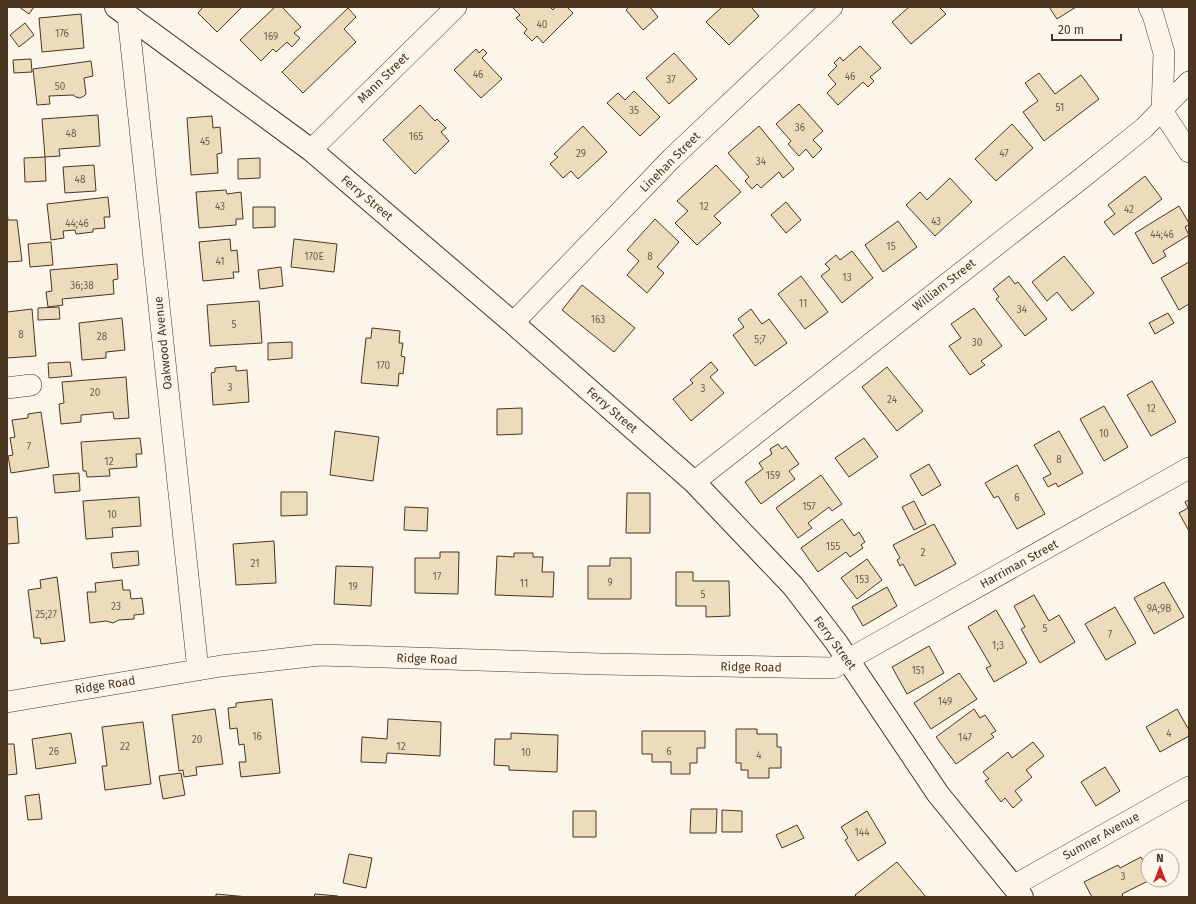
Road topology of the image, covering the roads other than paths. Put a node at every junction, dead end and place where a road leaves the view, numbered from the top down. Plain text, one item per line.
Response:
1 (456, 7) edge
2 (832, 7) edge
3 (1149, 7) edge
4 (122, 11) edge
5 (1189, 82) edge
6 (1162, 111) junction
7 (311, 150) junction
8 (1189, 152) edge
9 (513, 323) junction
10 (31, 385) dead end
11 (7, 388) edge
12 (1189, 468) edge
13 (694, 482) junction
14 (848, 660) junction
15 (198, 670) junction
16 (7, 702) edge
17 (1189, 787) edge
18 (1017, 891) edge

1 - 7 street, Mann Street
2 - 9 street, Linehan Street
3 - 6 street
4 - 7 street, Ferry Street
4 - 15 street, Oakwood Avenue
5 - 6 street, William Street
6 - 8 street
6 - 13 street, William Street
7 - 9 street, Ferry Street
9 - 13 street, Ferry Street
10 - 11 street
12 - 14 street, Harriman Street
13 - 14 street, Ferry Street
14 - 15 street, Ridge Road
14 - 18 street, Ferry Street
15 - 16 street, Ridge Road
17 - 18 street, Sumner Avenue

